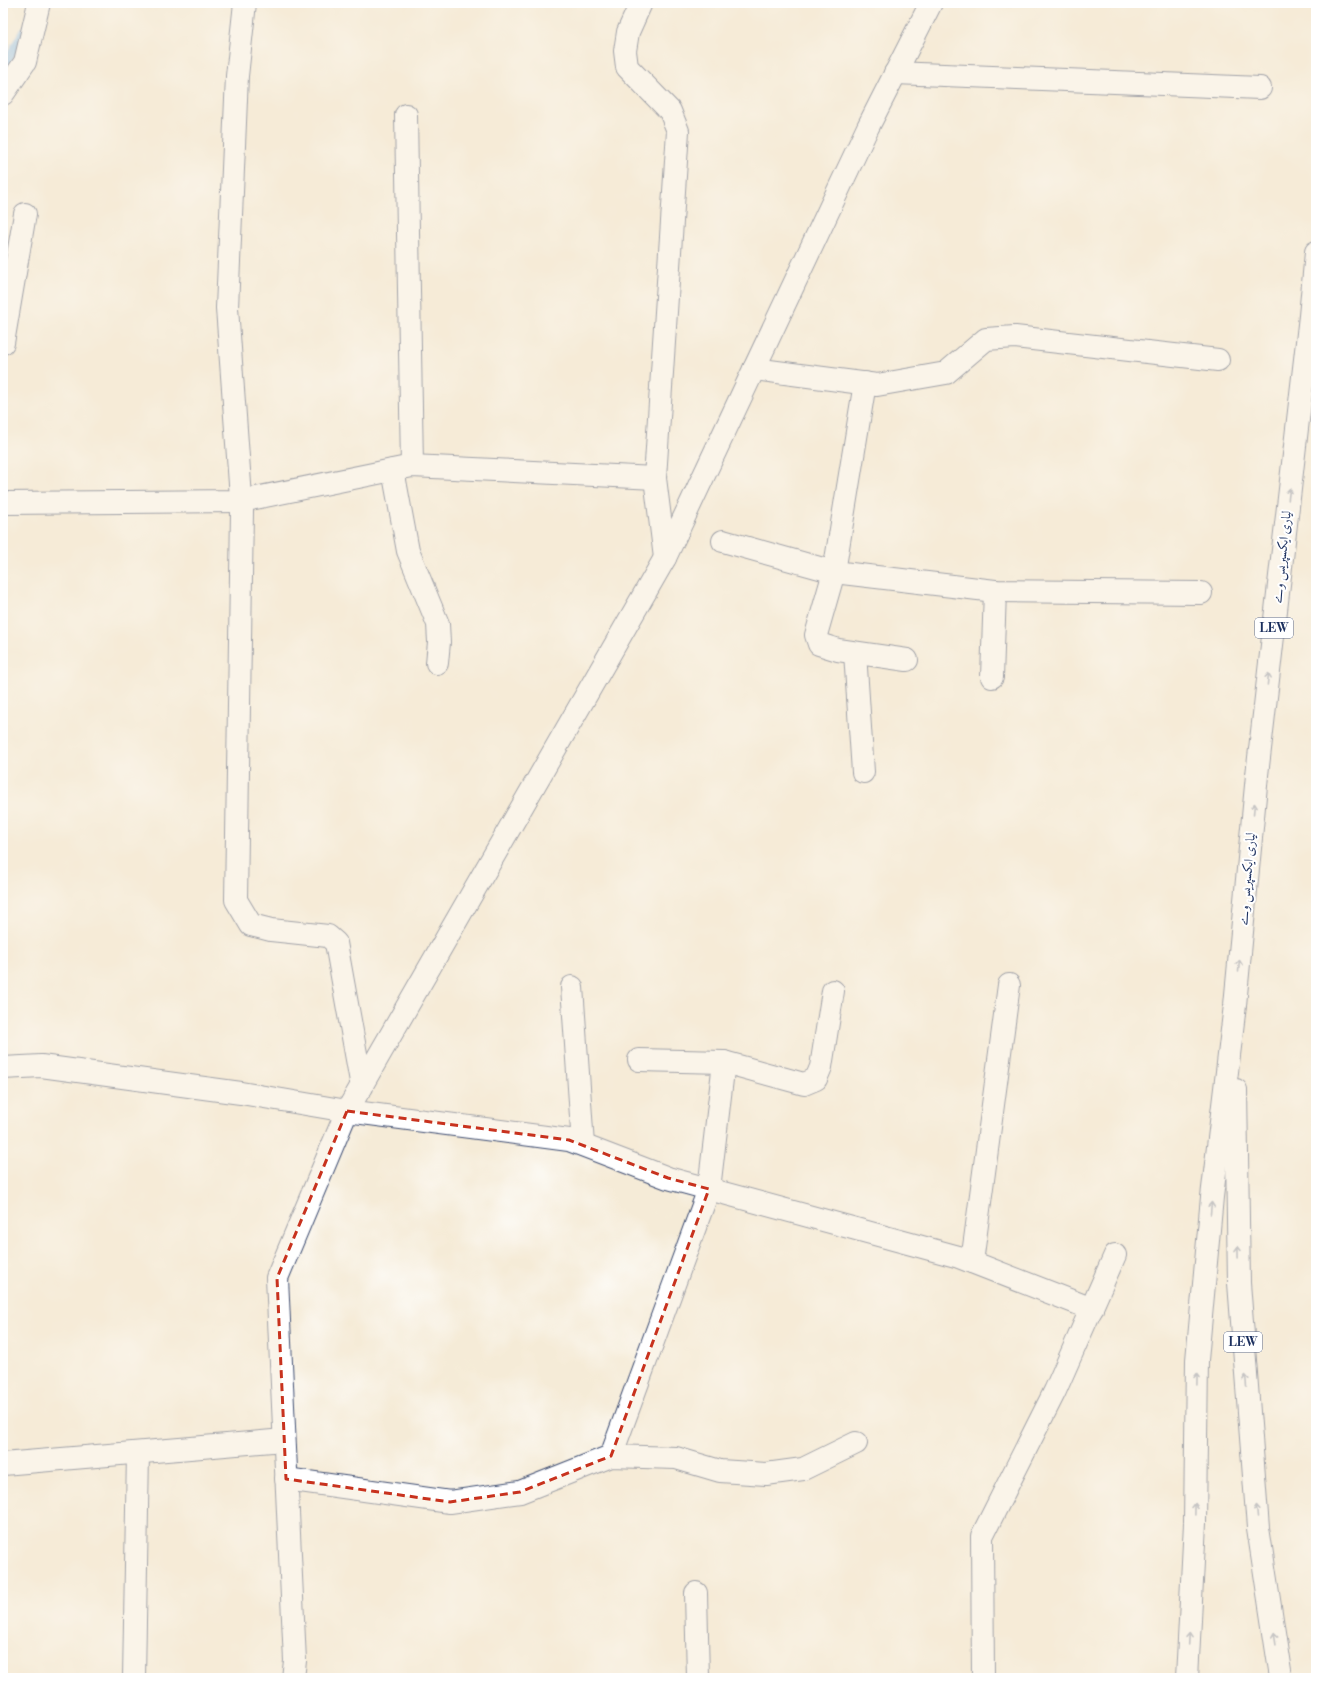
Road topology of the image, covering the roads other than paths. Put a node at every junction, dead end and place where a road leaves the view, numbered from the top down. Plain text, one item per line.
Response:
1 (38, 3) edge
2 (245, 3) edge
3 (641, 3) edge
4 (931, 3) edge
5 (895, 73) junction
6 (1260, 88) dead end
7 (3, 94) edge
8 (406, 115) dead end
9 (25, 214) dead end
10 (1316, 252) edge
11 (3, 343) edge
12 (1218, 360) dead end
13 (754, 369) junction
14 (865, 383) junction
15 (403, 468) junction
16 (655, 478) junction
17 (241, 501) junction
18 (3, 503) edge
19 (723, 541) dead end
20 (665, 558) junction
21 (834, 572) junction
22 (995, 591) junction
23 (1201, 593) dead end
24 (855, 652) junction
25 (907, 660) dead end
26 (437, 663) dead end
27 (992, 677) dead end
28 (863, 772) dead end
29 (1009, 985) dead end
30 (572, 987) dead end
31 (833, 991) dead end
32 (1235, 1005) junction
33 (639, 1060) dead end
34 (724, 1062) junction
35 (3, 1068) edge
36 (362, 1087) junction
37 (347, 1111) junction
38 (583, 1145) junction
39 (709, 1189) junction
40 (1115, 1255) dead end
41 (972, 1262) junction
42 (1092, 1309) junction
43 (284, 1440) junction
44 (856, 1443) dead end
45 (138, 1452) junction
46 (611, 1456) junction
47 (3, 1464) edge
48 (286, 1479) junction
49 (696, 1593) dead end
50 (134, 1678) edge
51 (293, 1678) edge
52 (698, 1678) edge
53 (983, 1678) edge
54 (1187, 1678) edge
55 (1281, 1678) edge

1 - 7 main road
2 - 17 main road
3 - 16 main road
4 - 5 main road
5 - 6 main road
5 - 13 main road
8 - 15 main road
9 - 11 main road
32 -> 10 main road, لیاری ایکسپریس وے / LEW
12 - 14 main road
13 - 14 main road
13 - 20 main road
14 - 21 main road
15 - 16 main road
15 - 17 main road
15 - 26 main road
16 - 20 main road
17 - 18 main road
17 - 36 main road
19 - 21 main road
20 - 36 main road
21 - 22 main road
21 - 24 main road
22 - 23 main road
22 - 27 main road
24 - 25 main road
24 - 28 main road
29 - 41 main road
30 - 38 main road
31 - 34 main road
54 -> 32 main road, LEW
55 -> 32 main road, LEW
33 - 34 main road
34 - 39 main road
35 - 37 main road
36 - 37 main road
37 - 38 main road
37 - 43 main road
38 - 39 main road
39 - 41 main road
39 - 46 main road
40 - 42 main road
41 - 42 main road
42 - 53 main road
43 - 45 main road
43 - 48 main road
44 - 46 main road
45 - 47 main road
45 - 50 main road
46 - 48 main road
48 - 51 main road
49 - 52 main road

